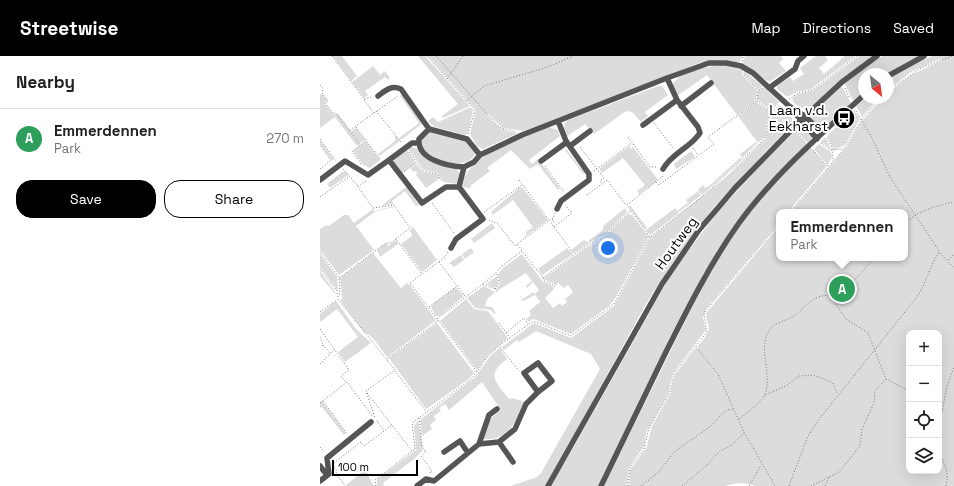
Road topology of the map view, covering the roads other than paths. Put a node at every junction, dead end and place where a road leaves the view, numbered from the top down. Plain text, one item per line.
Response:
1 (804, 56) edge
2 (877, 56) edge
3 (924, 56) edge
4 (894, 73) edge
5 (667, 78) junction
6 (711, 83) dead end
7 (769, 88) junction
8 (378, 96) road end
9 (677, 100) junction
10 (858, 100) edge
11 (787, 104) junction
12 (681, 106) junction
13 (805, 116) junction
14 (558, 121) junction
15 (800, 121) junction
16 (643, 125) dead end
17 (429, 129) junction
18 (590, 131) dead end
19 (822, 133) junction
20 (816, 139) junction
21 (418, 143) junction
22 (569, 144) junction
23 (480, 155) junction
24 (541, 161) road end
25 (386, 162) junction
26 (464, 167) junction
27 (663, 169) road end
28 (320, 180) edge
29 (459, 186) junction
30 (557, 209) road end
31 (451, 248) road end
32 (538, 392) junction
33 (497, 409) dead end
34 (373, 420) road end
35 (499, 442) junction
36 (479, 444) junction
37 (444, 452) dead end
38 (468, 453) junction
39 (513, 462) dead end
40 (320, 466) edge
41 (327, 475) junction
42 (320, 481) edge
43 (435, 482) edge
44 (417, 486) edge
45 (548, 486) edge
46 (601, 486) edge

1 - 7 street
2 - 13 street, Houtweg
3 - 4 street
5 - 7 street
5 - 9 street
5 - 14 street
6 - 12 street
7 - 11 street
8 - 17 street
9 - 12 street
9 - 16 street
10 - 19 street
11 - 13 street
11 - 15 street
12 - 27 street
13 - 15 street, Houtweg
13 - 19 street
14 - 22 street
14 - 23 street
15 - 20 street
15 - 45 street, Houtweg
17 - 21 street
17 - 23 street
18 - 22 street
19 - 20 street
20 - 46 street
21 - 25 street
21 - 26 street
22 - 24 street
22 - 30 street
23 - 26 street
25 - 28 street
25 - 29 street
26 - 29 street
29 - 31 street
32 - 32 street
32 - 35 street
33 - 36 street
34 - 41 street
35 - 36 street
35 - 39 street
36 - 38 street
37 - 38 street
38 - 43 street
40 - 41 street
41 - 42 street
43 - 44 street

